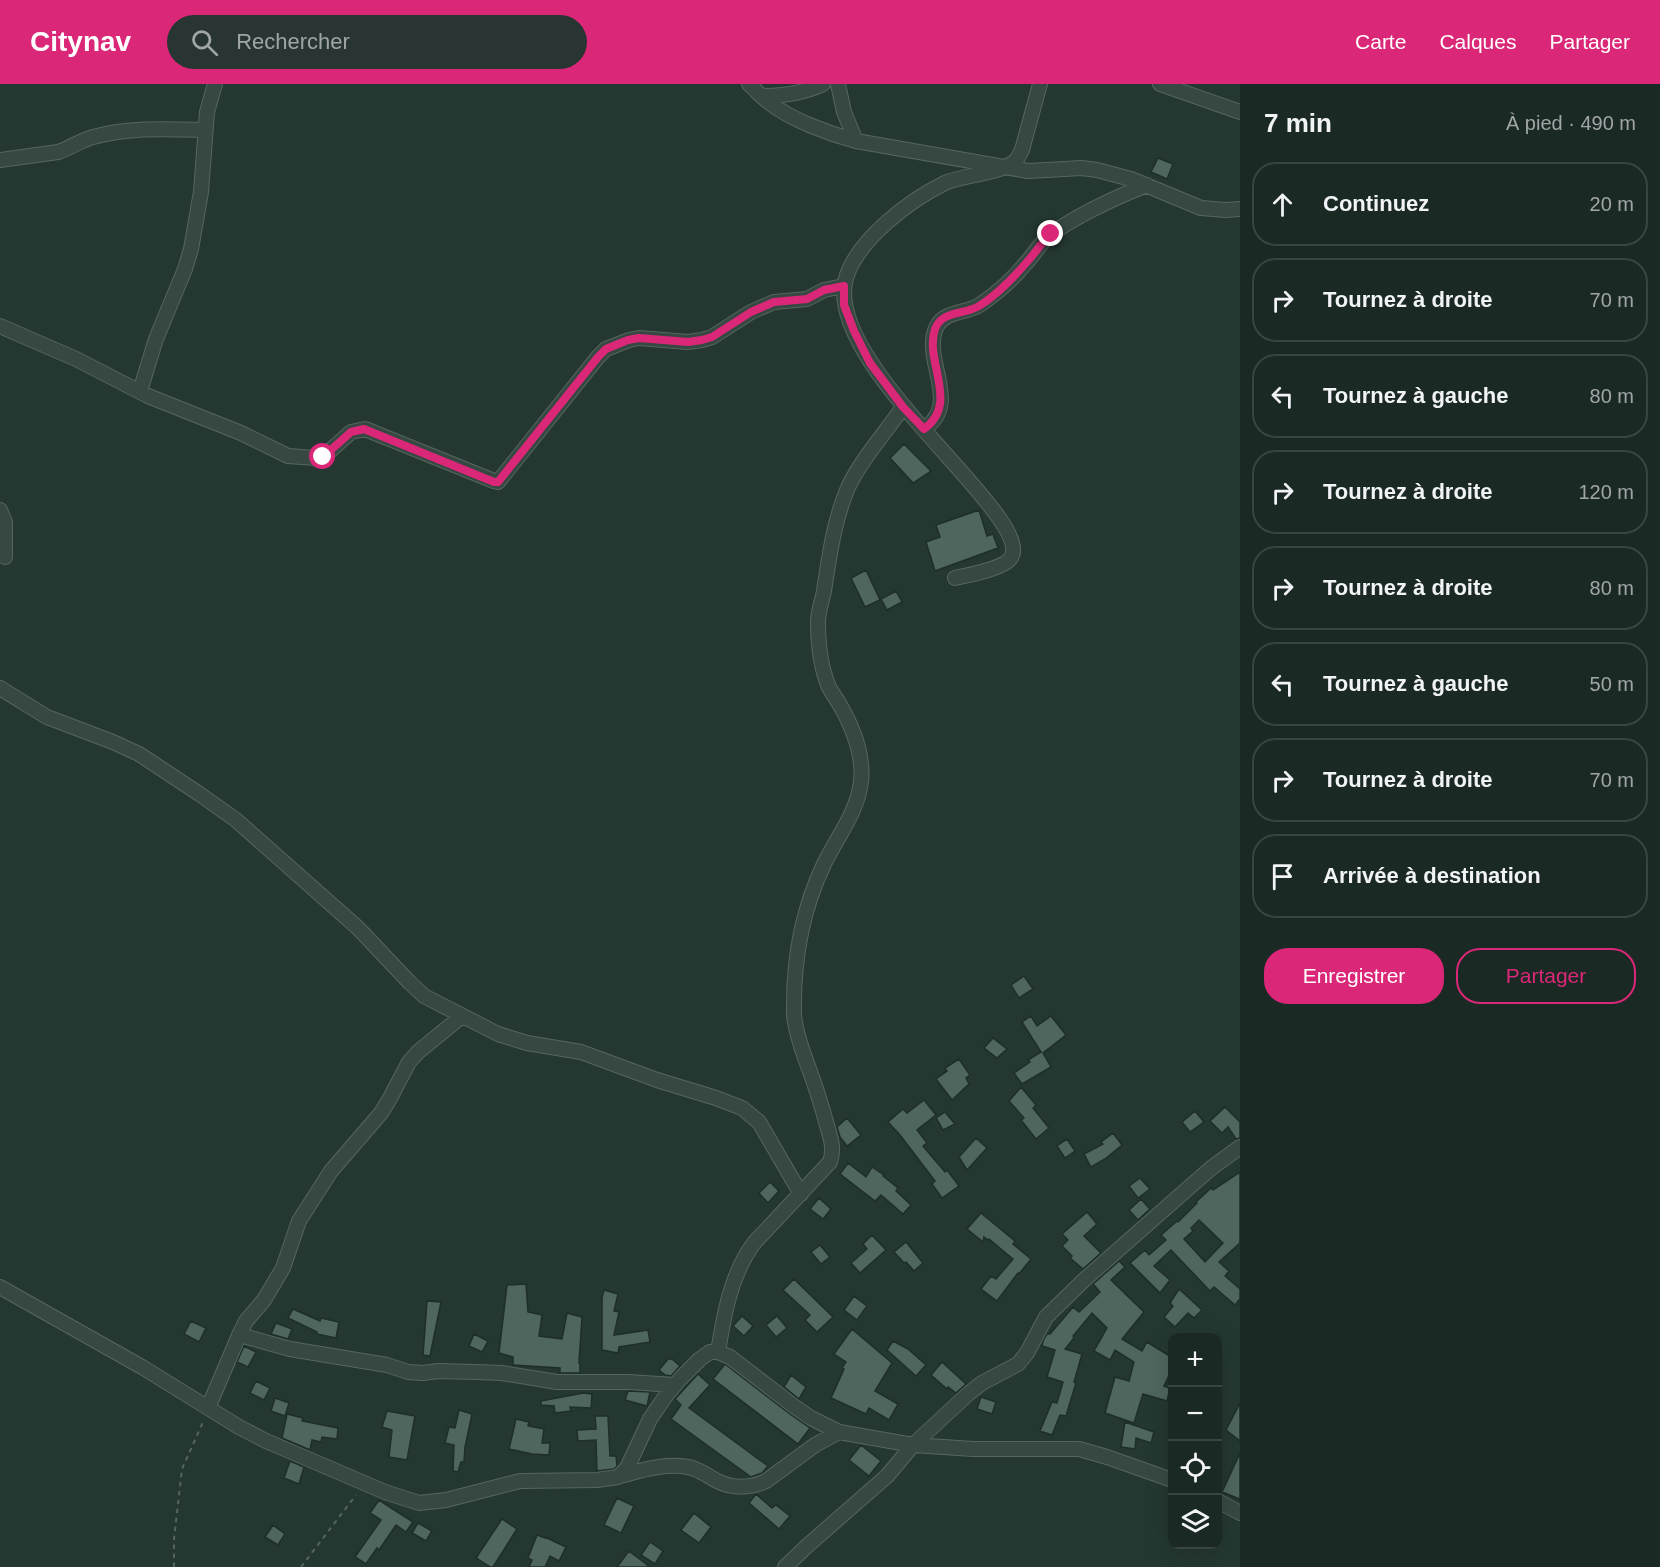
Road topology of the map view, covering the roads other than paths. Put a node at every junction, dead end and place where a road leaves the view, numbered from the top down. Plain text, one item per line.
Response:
1 (215, 84) edge
2 (749, 84) edge
3 (823, 84) edge
4 (838, 84) edge
5 (1040, 84) edge
6 (1160, 84) edge
7 (762, 96) junction
8 (1240, 112) edge
9 (205, 130) junction
10 (856, 141) junction
11 (0, 160) edge
12 (1004, 167) junction
13 (1147, 185) junction
14 (1240, 208) edge
15 (844, 286) junction
16 (0, 326) edge
17 (140, 391) junction
18 (903, 407) junction
19 (924, 429) junction
20 (0, 510) edge
21 (5, 557) dead end
22 (955, 578) dead end
23 (0, 688) edge
24 (462, 1016) junction
25 (1240, 1147) edge
26 (801, 1194) junction
27 (0, 1287) edge
28 (240, 1333) junction
29 (718, 1352) junction
30 (675, 1385) junction
31 (208, 1408) junction
32 (839, 1431) junction
33 (913, 1445) junction
34 (618, 1477) junction
35 (1168, 1478) edge
36 (1222, 1503) edge
37 (1240, 1513) edge
38 (785, 1567) edge

1 - 9 street
2 - 7 street
3 - 7 street
4 - 10 street
5 - 12 street
6 - 8 street
7 - 10 street
9 - 11 street
9 - 17 street
10 - 12 street
12 - 13 street
12 - 15 street
13 - 14 street
13 - 19 street
15 - 17 street
15 - 18 street
16 - 17 street
18 - 19 street
18 - 26 street
19 - 22 street
20 - 21 street
23 - 24 street
24 - 26 street
24 - 28 street
25 - 33 street
26 - 29 street
27 - 31 street
28 - 30 street
28 - 31 street
29 - 30 street
29 - 32 street
30 - 34 street
31 - 34 street
32 - 33 street
32 - 34 street
33 - 35 street
33 - 38 street
36 - 37 street

